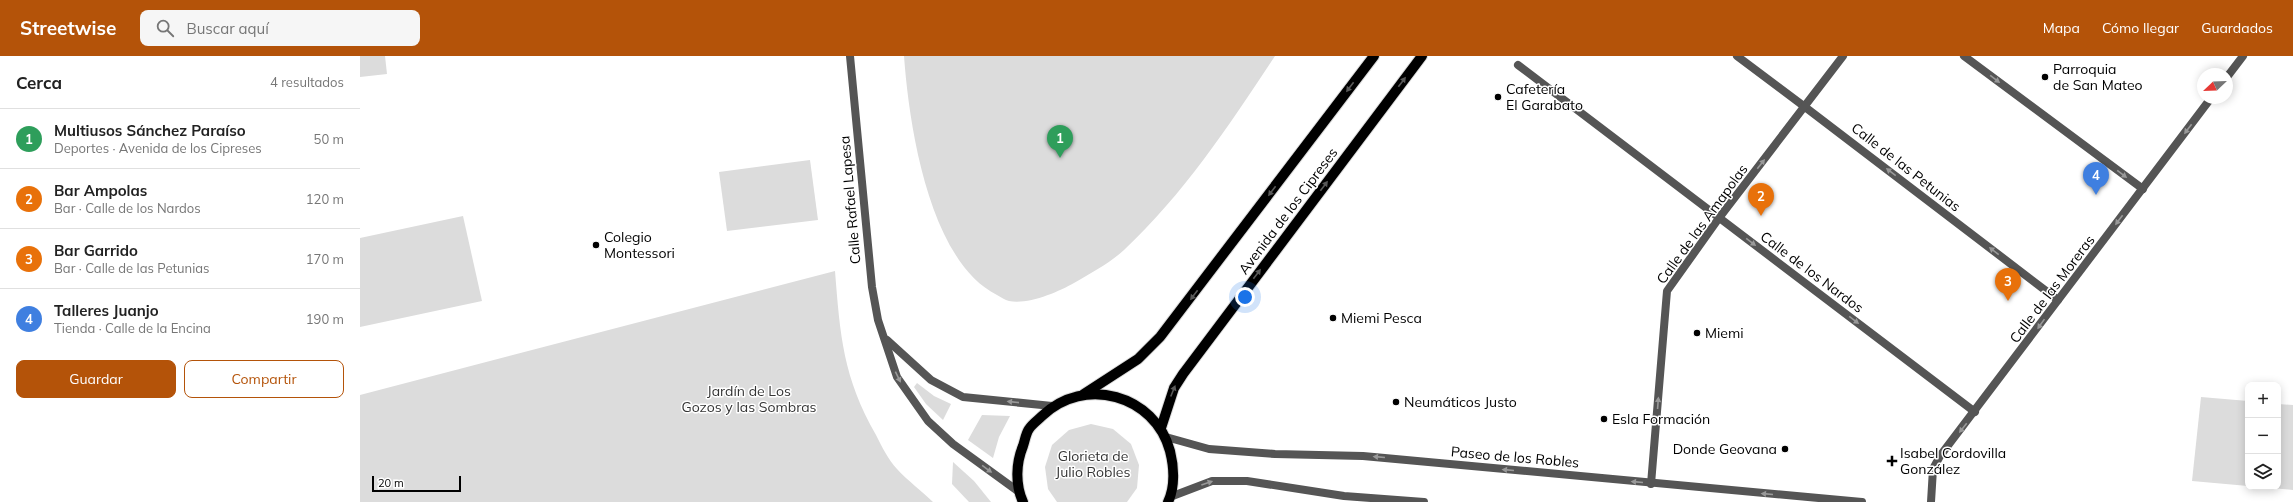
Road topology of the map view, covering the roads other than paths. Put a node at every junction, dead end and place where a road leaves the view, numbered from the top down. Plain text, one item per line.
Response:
1 (850, 56) edge
2 (1374, 56) edge
3 (1422, 56) edge
4 (1737, 56) edge
5 (1843, 56) edge
6 (1964, 56) edge
7 (2242, 56) edge
8 (1518, 65) dead end
9 (2233, 69) edge
10 (2207, 104) edge
11 (1805, 107) junction
12 (2143, 189) junction
13 (1719, 218) junction
14 (2058, 300) junction
15 (886, 340) junction
16 (1084, 394) junction
17 (1052, 406) junction
18 (1975, 412) junction
19 (1161, 428) junction
20 (1166, 438) junction
21 (1651, 484) junction
22 (1018, 492) junction
23 (1345, 499) edge
24 (1169, 500) edge
25 (1023, 502) edge
26 (1424, 502) edge
27 (1862, 502) edge
28 (1931, 502) edge

1 - 15 street, Calle Rafael Lapesa
2 -> 16 main road, Avenida de los Cipreses
19 -> 3 main road, Avenida de los Cipreses
4 - 11 street, Calle de las Petunias
5 - 11 street, Calle de las Amapolas
6 -> 12 street
7 - 9 street
8 - 13 street, Calle de los Nardos
10 -> 12 street, Calle de las Moreras
13 -> 11 street, Calle de las Amapolas
14 -> 11 street, Calle de las Petunias
12 -> 14 street, Calle de las Moreras
13 -> 18 street, Calle de los Nardos
21 -> 13 street, Calle de las Amapolas
14 -> 18 street, Calle de las Moreras
17 -> 15 street, Calle Rafael Lapesa
15 -> 22 street, Calle Rafael Lapesa
16 - 17 main road
16 - 19 main road
17 - 22 main road
18 -> 28 street, Calle de las Moreras
19 - 20 main road
21 -> 20 street, Paseo de los Robles
20 - 24 main road
27 -> 21 street, Paseo de los Robles
22 - 25 main road
24 -> 23 street
23 - 26 street

